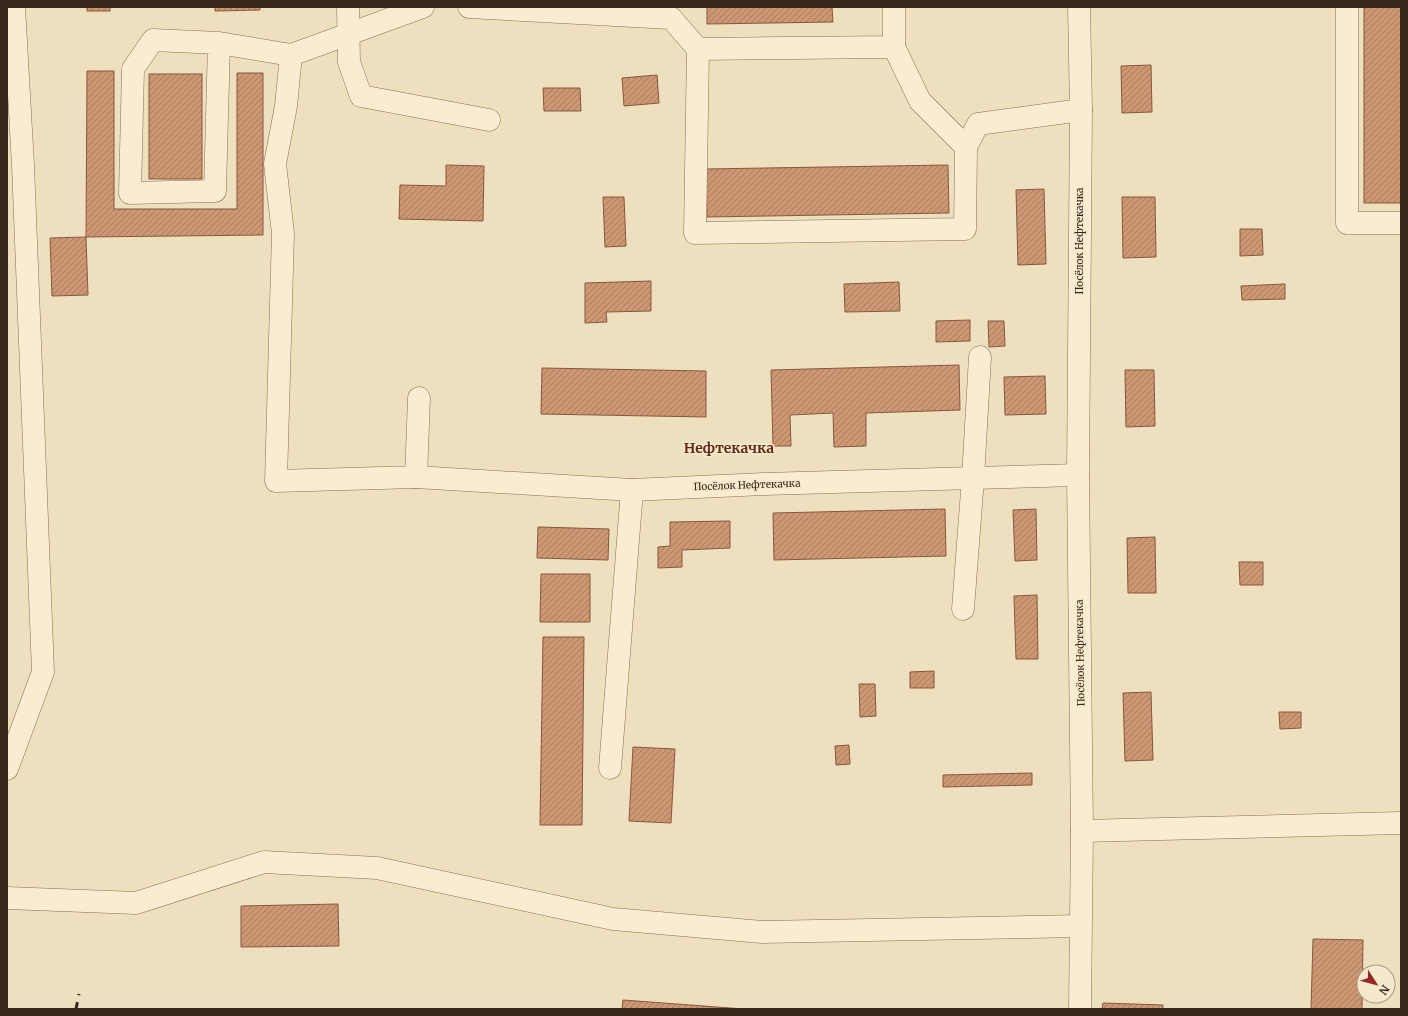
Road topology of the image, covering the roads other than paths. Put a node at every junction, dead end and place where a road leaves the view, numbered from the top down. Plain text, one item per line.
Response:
1 (14, 7) edge
2 (348, 7) edge
3 (423, 7) edge
4 (469, 7) edge
5 (894, 7) edge
6 (1079, 7) edge
7 (1347, 7) edge
8 (349, 34) junction
9 (218, 43) junction
10 (894, 47) junction
11 (698, 49) junction
12 (291, 55) junction
13 (1081, 110) junction
14 (489, 120) dead end
15 (966, 147) junction
16 (1401, 223) edge
17 (980, 357) dead end
18 (419, 398) dead end
19 (1078, 475) junction
20 (416, 477) junction
21 (973, 478) junction
22 (632, 490) junction
23 (963, 610) dead end
24 (610, 768) dead end
25 (7, 769) edge
26 (1401, 823) edge
27 (1082, 831) junction
28 (7, 898) edge
29 (1080, 926) junction
30 (1080, 1009) edge

1 - 25 street
2 - 8 street
3 - 8 street
4 - 11 street
5 - 10 street
6 - 13 street, Посёлок Нефтекачка
7 - 16 street
8 - 12 street
8 - 14 street
9 - 9 street
9 - 12 street
10 - 11 street
10 - 15 street
11 - 15 street
12 - 20 street, Посёлок Нефтекачка
13 - 15 street
13 - 19 street, Посёлок Нефтекачка
17 - 21 street
18 - 20 street
19 - 21 street, Посёлок Нефтекачка
19 - 27 street, Посёлок Нефтекачка
20 - 22 street, Посёлок Нефтекачка
21 - 22 street, Посёлок Нефтекачка
21 - 23 street
22 - 24 street
26 - 27 street
27 - 29 street, Посёлок Нефтекачка
28 - 29 street
29 - 30 street, Посёлок Нефтекачка

